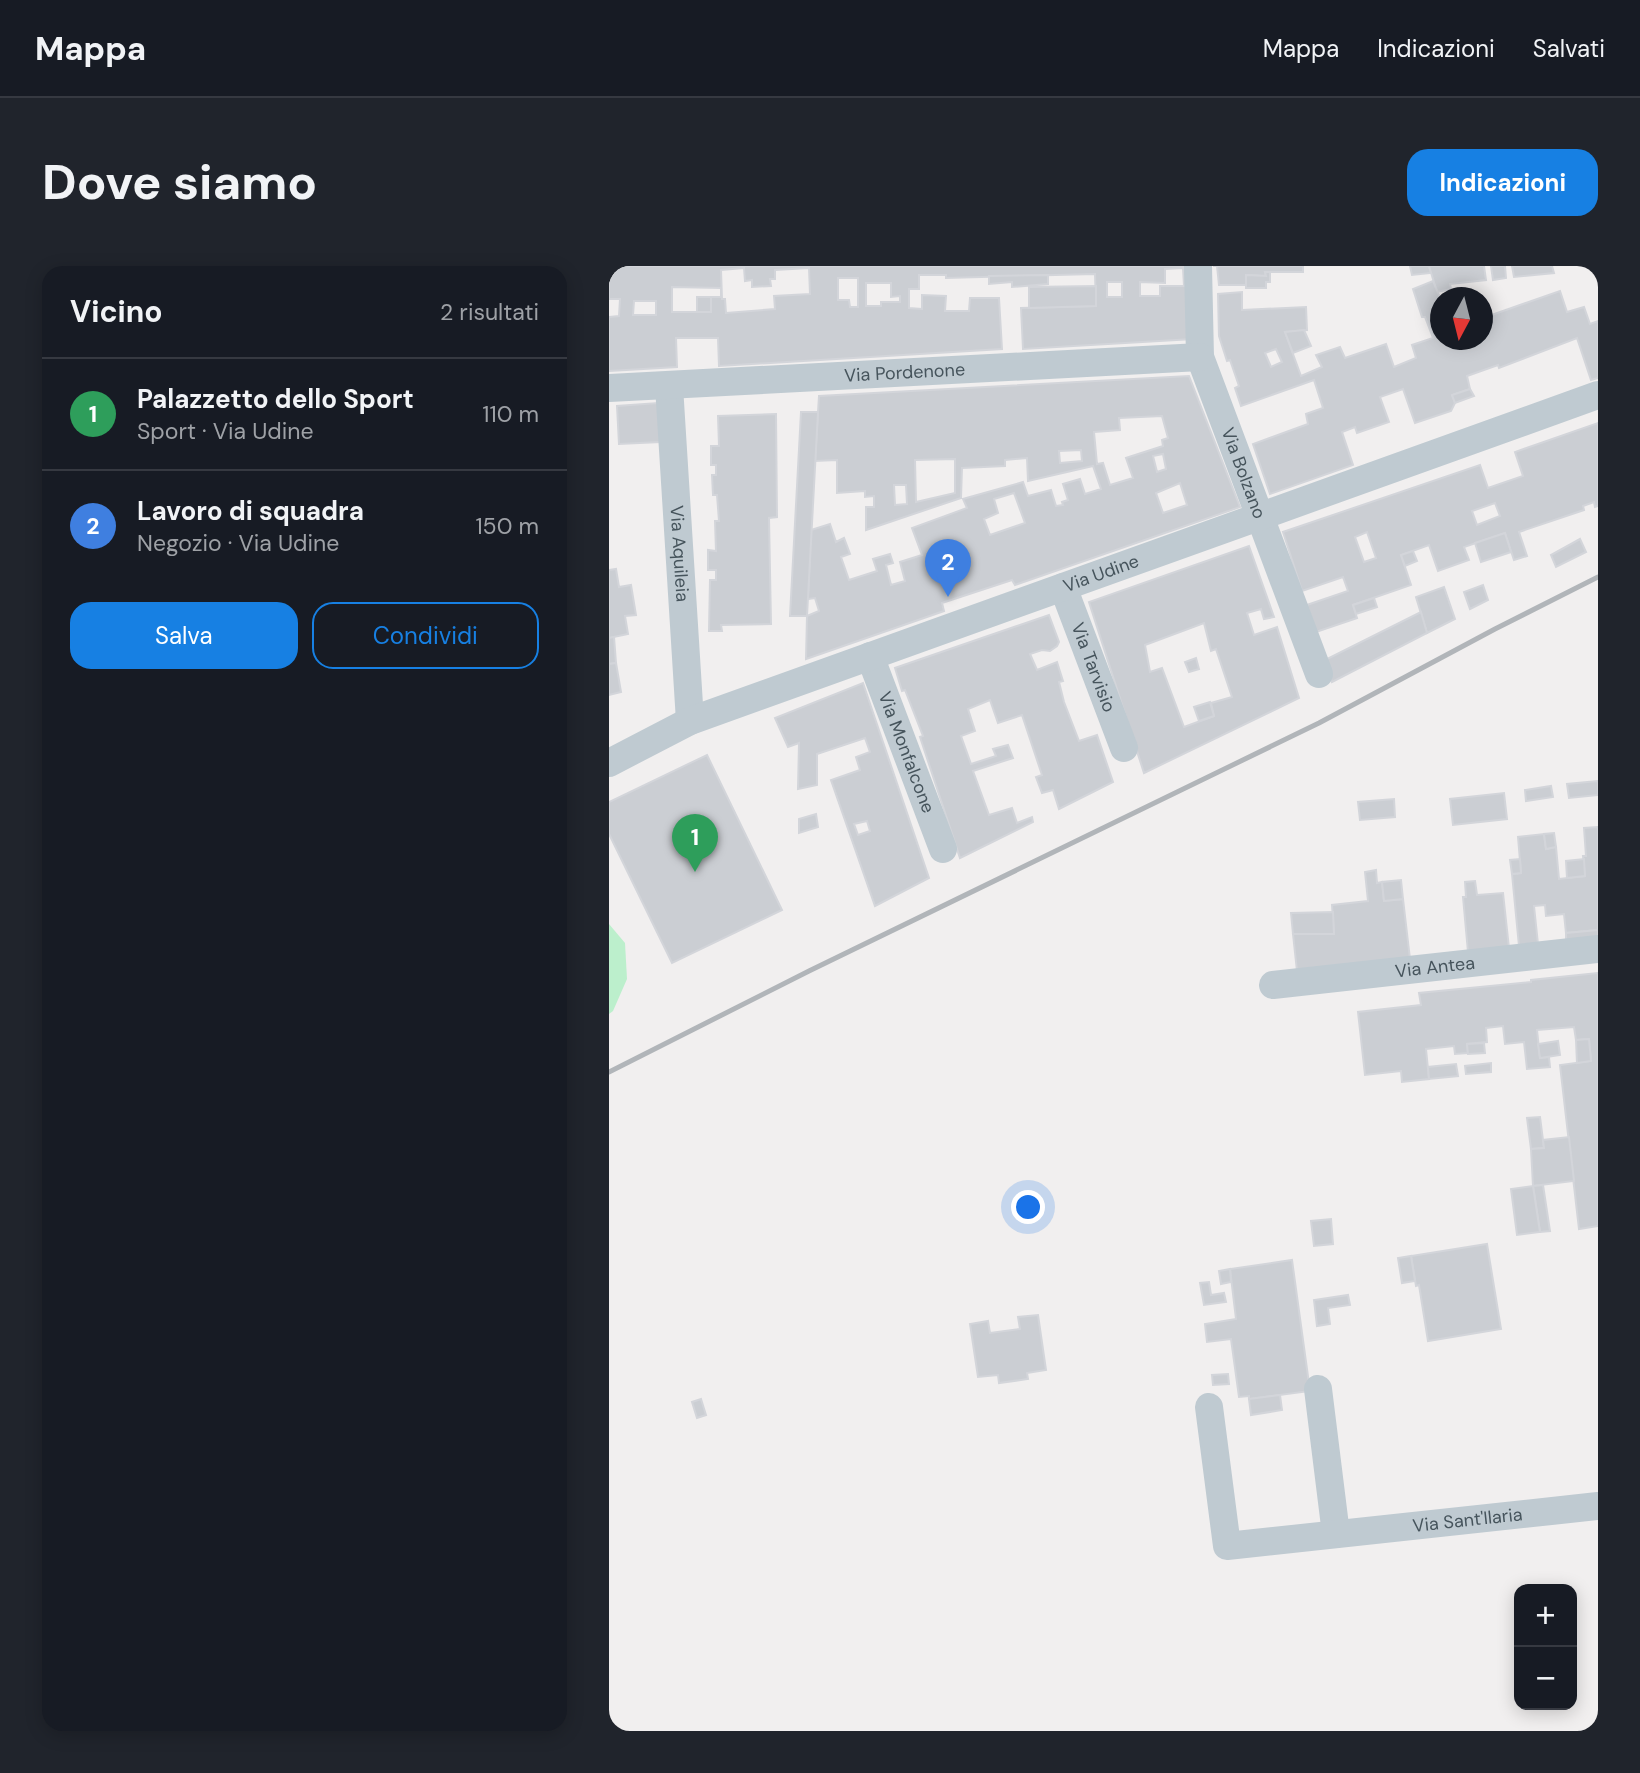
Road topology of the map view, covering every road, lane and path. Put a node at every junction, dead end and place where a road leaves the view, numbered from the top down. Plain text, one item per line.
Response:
1 (1198, 266) edge
2 (1200, 357) junction
3 (669, 386) junction
4 (609, 388) edge
5 (1598, 395) edge
6 (1259, 516) junction
7 (1063, 587) junction
8 (870, 656) junction
9 (1319, 674) dead end
10 (691, 721) junction
11 (1124, 748) dead end
12 (609, 763) edge
13 (943, 849) dead end
14 (1598, 948) edge
15 (1273, 985) dead end
16 (1318, 1389) dead end
17 (1209, 1407) dead end
18 (1598, 1506) edge
19 (1336, 1534) junction

1 - 2 street, Via Bolzano
2 - 3 street, Via Pordenone
2 - 6 street, Via Bolzano
3 - 4 street, Via Pordenone
3 - 10 street, Via Aquileia
5 - 6 street, Via Udine
6 - 7 street, Via Udine
6 - 9 street, Via Bolzano
7 - 8 street, Via Udine
7 - 11 street, Via Tarvisio
8 - 10 street, Via Udine
8 - 13 street, Via Monfalcone
10 - 12 street, Via Udine
14 - 15 street, Via Antea
16 - 19 street
17 - 19 street, Via Sant'Ilaria
18 - 19 street, Via Sant'Ilaria

